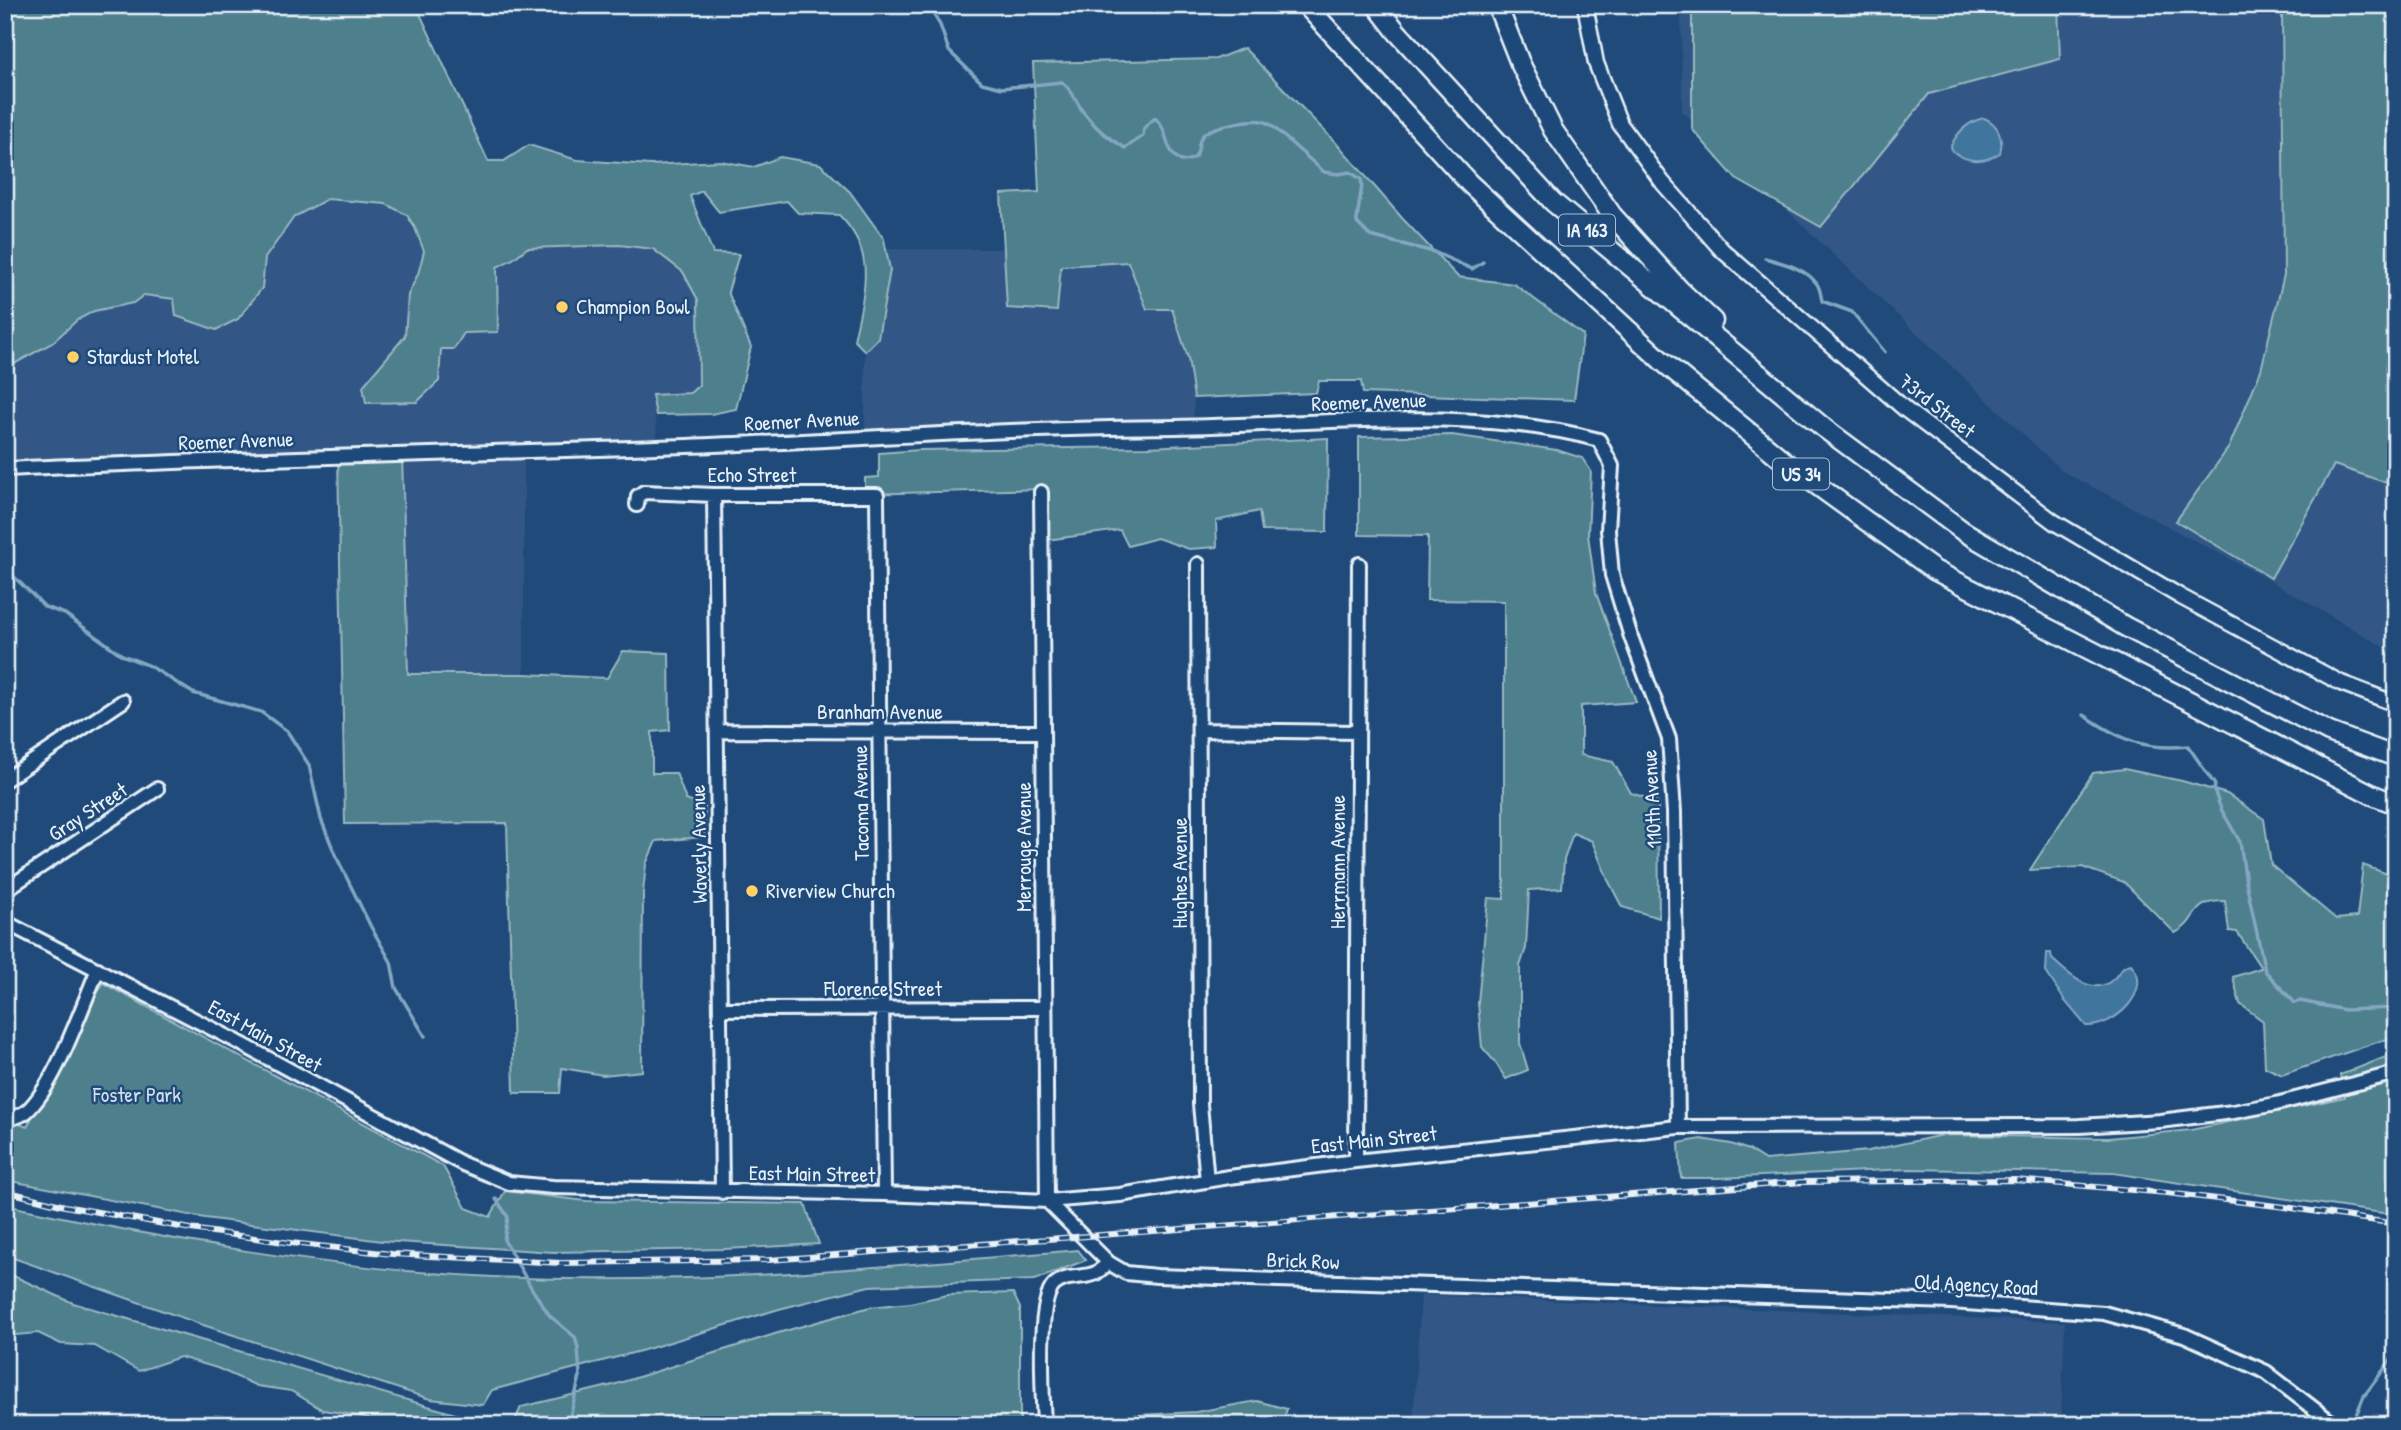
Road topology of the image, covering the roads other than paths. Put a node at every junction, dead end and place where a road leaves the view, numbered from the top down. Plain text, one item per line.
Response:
1 (1306, 5) edge
2 (1376, 5) edge
3 (1497, 5) edge
4 (1585, 5) edge
5 (1824, 428) junction
6 (1599, 440) joint
7 (5, 470) edge
8 (1041, 492) dead end
9 (714, 495) junction
10 (877, 495) joint
11 (637, 505) dead end
12 (1198, 564) dead end
13 (1359, 564) dead end
14 (123, 701) dead end
15 (2396, 704) edge
16 (1199, 730) junction
17 (717, 732) junction
18 (879, 732) junction
19 (1043, 732) junction
20 (1358, 732) junction
21 (2396, 757) edge
22 (5, 780) edge
23 (157, 789) dead end
24 (2396, 804) edge
25 (5, 890) edge
26 (5, 922) edge
27 (97, 969) junction
28 (882, 1008) junction
29 (1045, 1008) junction
30 (720, 1009) junction
31 (2396, 1073) edge
32 (7, 1119) edge
33 (1678, 1127) junction
34 (1356, 1161) junction
35 (1207, 1181) junction
36 (722, 1192) junction
37 (884, 1195) junction
38 (1048, 1201) junction
39 (1109, 1263) junction
40 (1586, 1288) joint
41 (1044, 1425) edge
42 (2335, 1425) edge

1 - 24 highway, US 34
2 - 5 highway, IA 163
3 - 5 highway, US 34
4 - 15 main road, 73rd Street
5 - 21 highway, US 34
6 - 7 street, Roemer Avenue
6 - 33 street, 110th Avenue
8 - 19 street, Merrouge Avenue
9 - 10 street, Echo Street
9 - 11 street, Echo Street
9 - 17 street, Waverly Avenue
10 - 18 street, Tacoma Avenue
12 - 16 street, Hughes Avenue
13 - 20 street, Herrmann Avenue
14 - 22 street
16 - 20 street
16 - 35 street, Hughes Avenue
17 - 18 street, Branham Avenue
17 - 30 street, Waverly Avenue
18 - 19 street, Branham Avenue
18 - 28 street, Tacoma Avenue
19 - 29 street, Merrouge Avenue
20 - 34 street, Herrmann Avenue
23 - 25 street, Gray Street
26 - 27 street, East Main Street
27 - 32 street
27 - 36 street, East Main Street
28 - 29 street, Florence Street
28 - 30 street, Florence Street
28 - 37 street, Tacoma Avenue
29 - 38 street, Merrouge Avenue
30 - 36 street, Waverly Avenue
31 - 33 street, East Main Street
33 - 34 street, East Main Street
34 - 35 street, East Main Street
35 - 38 street, East Main Street
36 - 37 street, East Main Street
37 - 38 street, East Main Street
38 - 39 street, Brick Row
39 - 40 street, Brick Row
39 - 41 street
40 - 42 street, Old Agency Road

